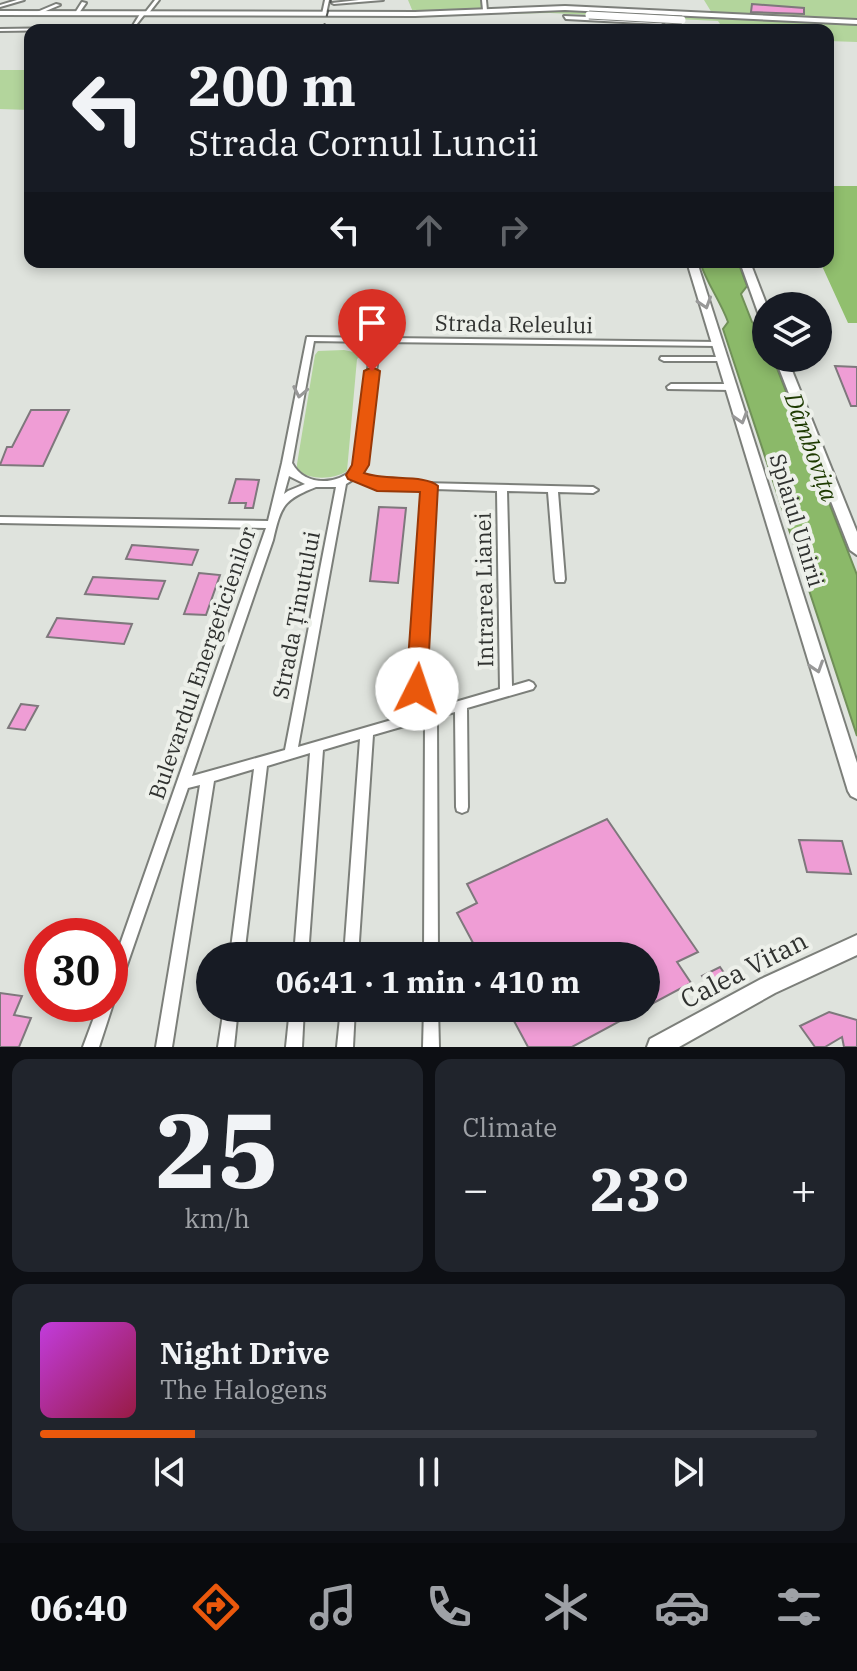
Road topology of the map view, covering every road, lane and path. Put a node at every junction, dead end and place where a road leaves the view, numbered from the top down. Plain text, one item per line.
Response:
1 (22, 0) edge
2 (51, 0) edge
3 (157, 0) edge
4 (381, 0) edge
5 (484, 0) edge
6 (337, 1) edge
7 (326, 2) edge
8 (43, 3) dead end
9 (84, 3) dead end
10 (609, 4) edge
11 (58, 5) dead end
12 (647, 5) edge
13 (0, 6) edge
14 (485, 10) junction
15 (39, 12) junction
16 (77, 12) junction
17 (589, 13) junction
18 (0, 14) edge
19 (144, 14) junction
20 (327, 14) junction
21 (415, 16) junction
22 (677, 17) junction
23 (136, 24) edge
24 (612, 24) edge
25 (615, 24) edge
26 (654, 24) edge
27 (662, 24) edge
28 (857, 25) edge
29 (0, 30) edge
30 (24, 30) edge
31 (694, 268) edge
32 (747, 268) edge
33 (756, 292) edge
34 (310, 339) joint
35 (376, 340) junction
36 (720, 351) junction
37 (664, 359) dead end
38 (787, 372) edge
39 (671, 387) dead end
40 (731, 387) junction
41 (287, 463) junction
42 (354, 475) junction
43 (318, 483) junction
44 (341, 484) junction
45 (430, 486) junction
46 (502, 488) junction
47 (553, 489) junction
48 (593, 490) dead end
49 (277, 509) junction
50 (0, 520) edge
51 (272, 525) junction
52 (857, 550) edge
53 (560, 579) dead end
54 (529, 686) dead end
55 (506, 692) junction
56 (461, 705) junction
57 (431, 714) junction
58 (415, 718) junction
59 (367, 732) junction
60 (317, 746) junction
61 (290, 754) junction
62 (261, 762) junction
63 (208, 777) junction
64 (184, 784) junction
65 (857, 791) edge
66 (462, 807) dead end
67 (239, 942) edge
68 (302, 942) edge
69 (352, 942) edge
70 (431, 942) edge
71 (128, 943) edge
72 (857, 945) edge
73 (100, 1022) edge
74 (229, 1022) edge
75 (296, 1022) edge
76 (347, 1022) edge
77 (431, 1022) edge
78 (91, 1047) edge
79 (164, 1047) edge
80 (226, 1047) edge
81 (294, 1047) edge
82 (345, 1047) edge
83 (431, 1047) edge
84 (658, 1047) edge

1 - 13 street
2 - 8 street
3 - 19 street
4 - 6 street
5 - 14 street
6 - 7 street
6 - 20 street
7 - 20 street
9 - 16 street
10 - 12 main road
10 - 17 main road
10 - 25 main road
11 - 15 street
12 - 22 main road
12 - 26 main road
14 - 17 main road
14 - 21 main road
15 - 16 main road
15 - 18 main road
16 - 19 main road
17 - 21 main road
17 - 22 main road, bridge
17 - 24 main road
18 - 19 main road
19 - 20 main road
19 - 21 main road
19 - 23 street
20 - 21 main road
22 - 27 main road
22 - 28 main road
29 - 30 street
31 -> 36 main road, Splaiul Unirii
32 - 33 main road
34 - 35 street, Strada Releului
34 -> 41 street, Bulevardul Energeticienilor
35 - 36 street, Strada Releului
35 - 42 street
36 - 37 street
36 - 40 main road, Splaiul Unirii
38 - 52 main road, Splaiul Unirii
39 - 40 street
40 -> 65 main road, Splaiul Unirii
41 - 43 street
41 - 49 street, Bulevardul Energeticienilor
42 - 44 street
42 - 45 street
43 - 44 street
43 - 49 street
44 - 61 street, Strada Ținutului
45 - 46 street
45 - 58 street
46 - 47 street
46 - 55 street, Intrarea Lianei
47 - 48 street
47 - 53 street
49 - 51 street, Bulevardul Energeticienilor
50 - 51 street
51 - 64 street, Bulevardul Energeticienilor
54 - 55 street
55 - 56 street
56 - 57 street
56 - 66 street
57 - 58 street
57 - 70 street
58 - 59 street
59 - 60 street
59 - 69 street
60 - 61 street
60 - 68 street
61 - 62 street
62 - 63 street
62 - 67 street
63 - 64 street
63 - 79 street
64 - 71 street, Bulevardul Energeticienilor
72 - 84 main road, Calea Vitan
73 - 78 street
74 - 80 street
75 - 81 street
76 - 82 street
77 - 83 street

